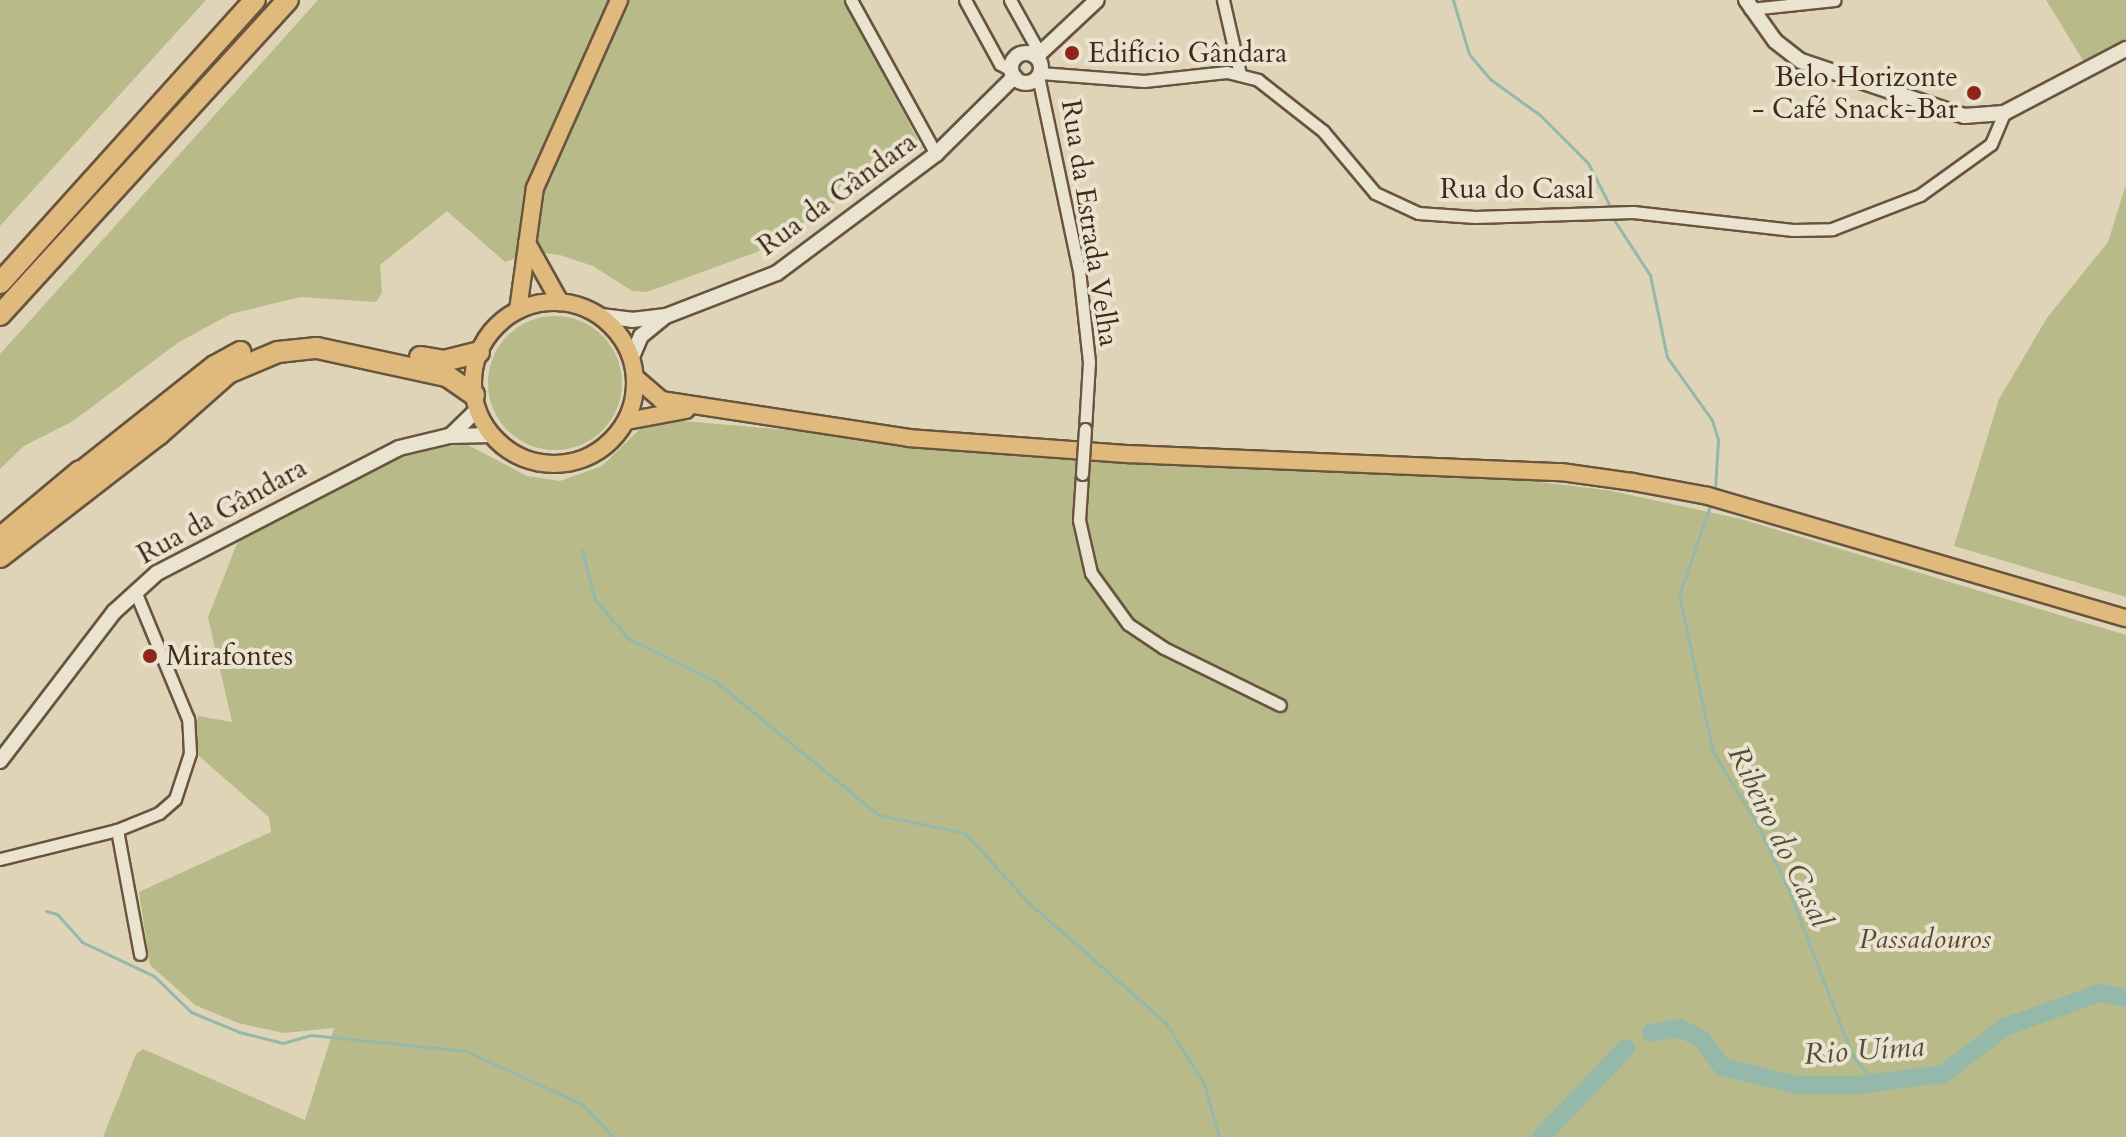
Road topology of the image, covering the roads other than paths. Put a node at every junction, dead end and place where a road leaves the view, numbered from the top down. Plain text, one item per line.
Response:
1 (255, 0) edge
2 (288, 0) edge
3 (619, 0) edge
4 (851, 0) edge
5 (965, 0) edge
6 (1010, 0) edge
7 (1097, 0) edge
8 (1223, 0) edge
9 (1835, 0) edge
10 (1748, 4) edge
11 (2126, 49) edge
12 (1034, 56) junction
13 (1013, 74) junction
14 (1039, 74) junction
15 (1240, 74) junction
16 (2004, 113) junction
17 (936, 154) junction
18 (525, 238) junction
19 (0, 283) edge
20 (560, 302) junction
21 (518, 310) junction
22 (2, 313) edge
23 (601, 316) junction
24 (666, 316) junction
25 (479, 352) junction
26 (632, 357) junction
27 (636, 378) junction
28 (476, 402) junction
29 (182, 403) junction
30 (699, 408) junction
31 (627, 421) junction
32 (492, 435) junction
33 (449, 436) junction
34 (76, 487) junction
35 (0, 538) edge
36 (0, 557) edge
37 (135, 591) junction
38 (2126, 618) edge
39 (1280, 705) dead end
40 (0, 761) edge
41 (117, 830) junction
42 (0, 859) edge
43 (140, 954) dead end

1 - 19 highway
2 - 22 highway
3 - 18 main road
4 - 17 street
5 - 13 street
6 - 12 street
7 - 12 main road, Rua da Gândara
8 - 15 street
9 - 10 street
10 - 16 main road
11 - 16 main road
12 - 13 main road, Rua da Gândara
12 - 14 main road
13 - 14 main road
13 - 17 main road, Rua da Gândara
14 - 15 street
14 - 39 street, Rua da Estrada Velha, bridge
15 - 16 street, Rua do Casal
17 - 24 main road, Rua da Gândara
18 - 20 main road
18 - 21 main road
20 - 21 main road
20 - 23 main road
21 - 25 main road
23 - 24 main road, Rua da Gândara
23 - 26 main road
24 - 26 main road, Rua da Gândara
25 - 28 main road
25 - 29 highway
26 - 27 main road
27 - 30 main road
27 - 31 main road
28 - 29 highway
28 - 32 main road
28 - 33 main road, Rua da Gândara
29 - 34 highway
30 - 31 main road
30 - 38 main road
31 - 32 main road
32 - 33 main road, Rua da Gândara
33 - 37 main road, Rua da Gândara
34 - 35 highway
34 - 36 highway
37 - 40 main road, Rua da Gândara
37 - 41 street
41 - 42 street
41 - 43 street

